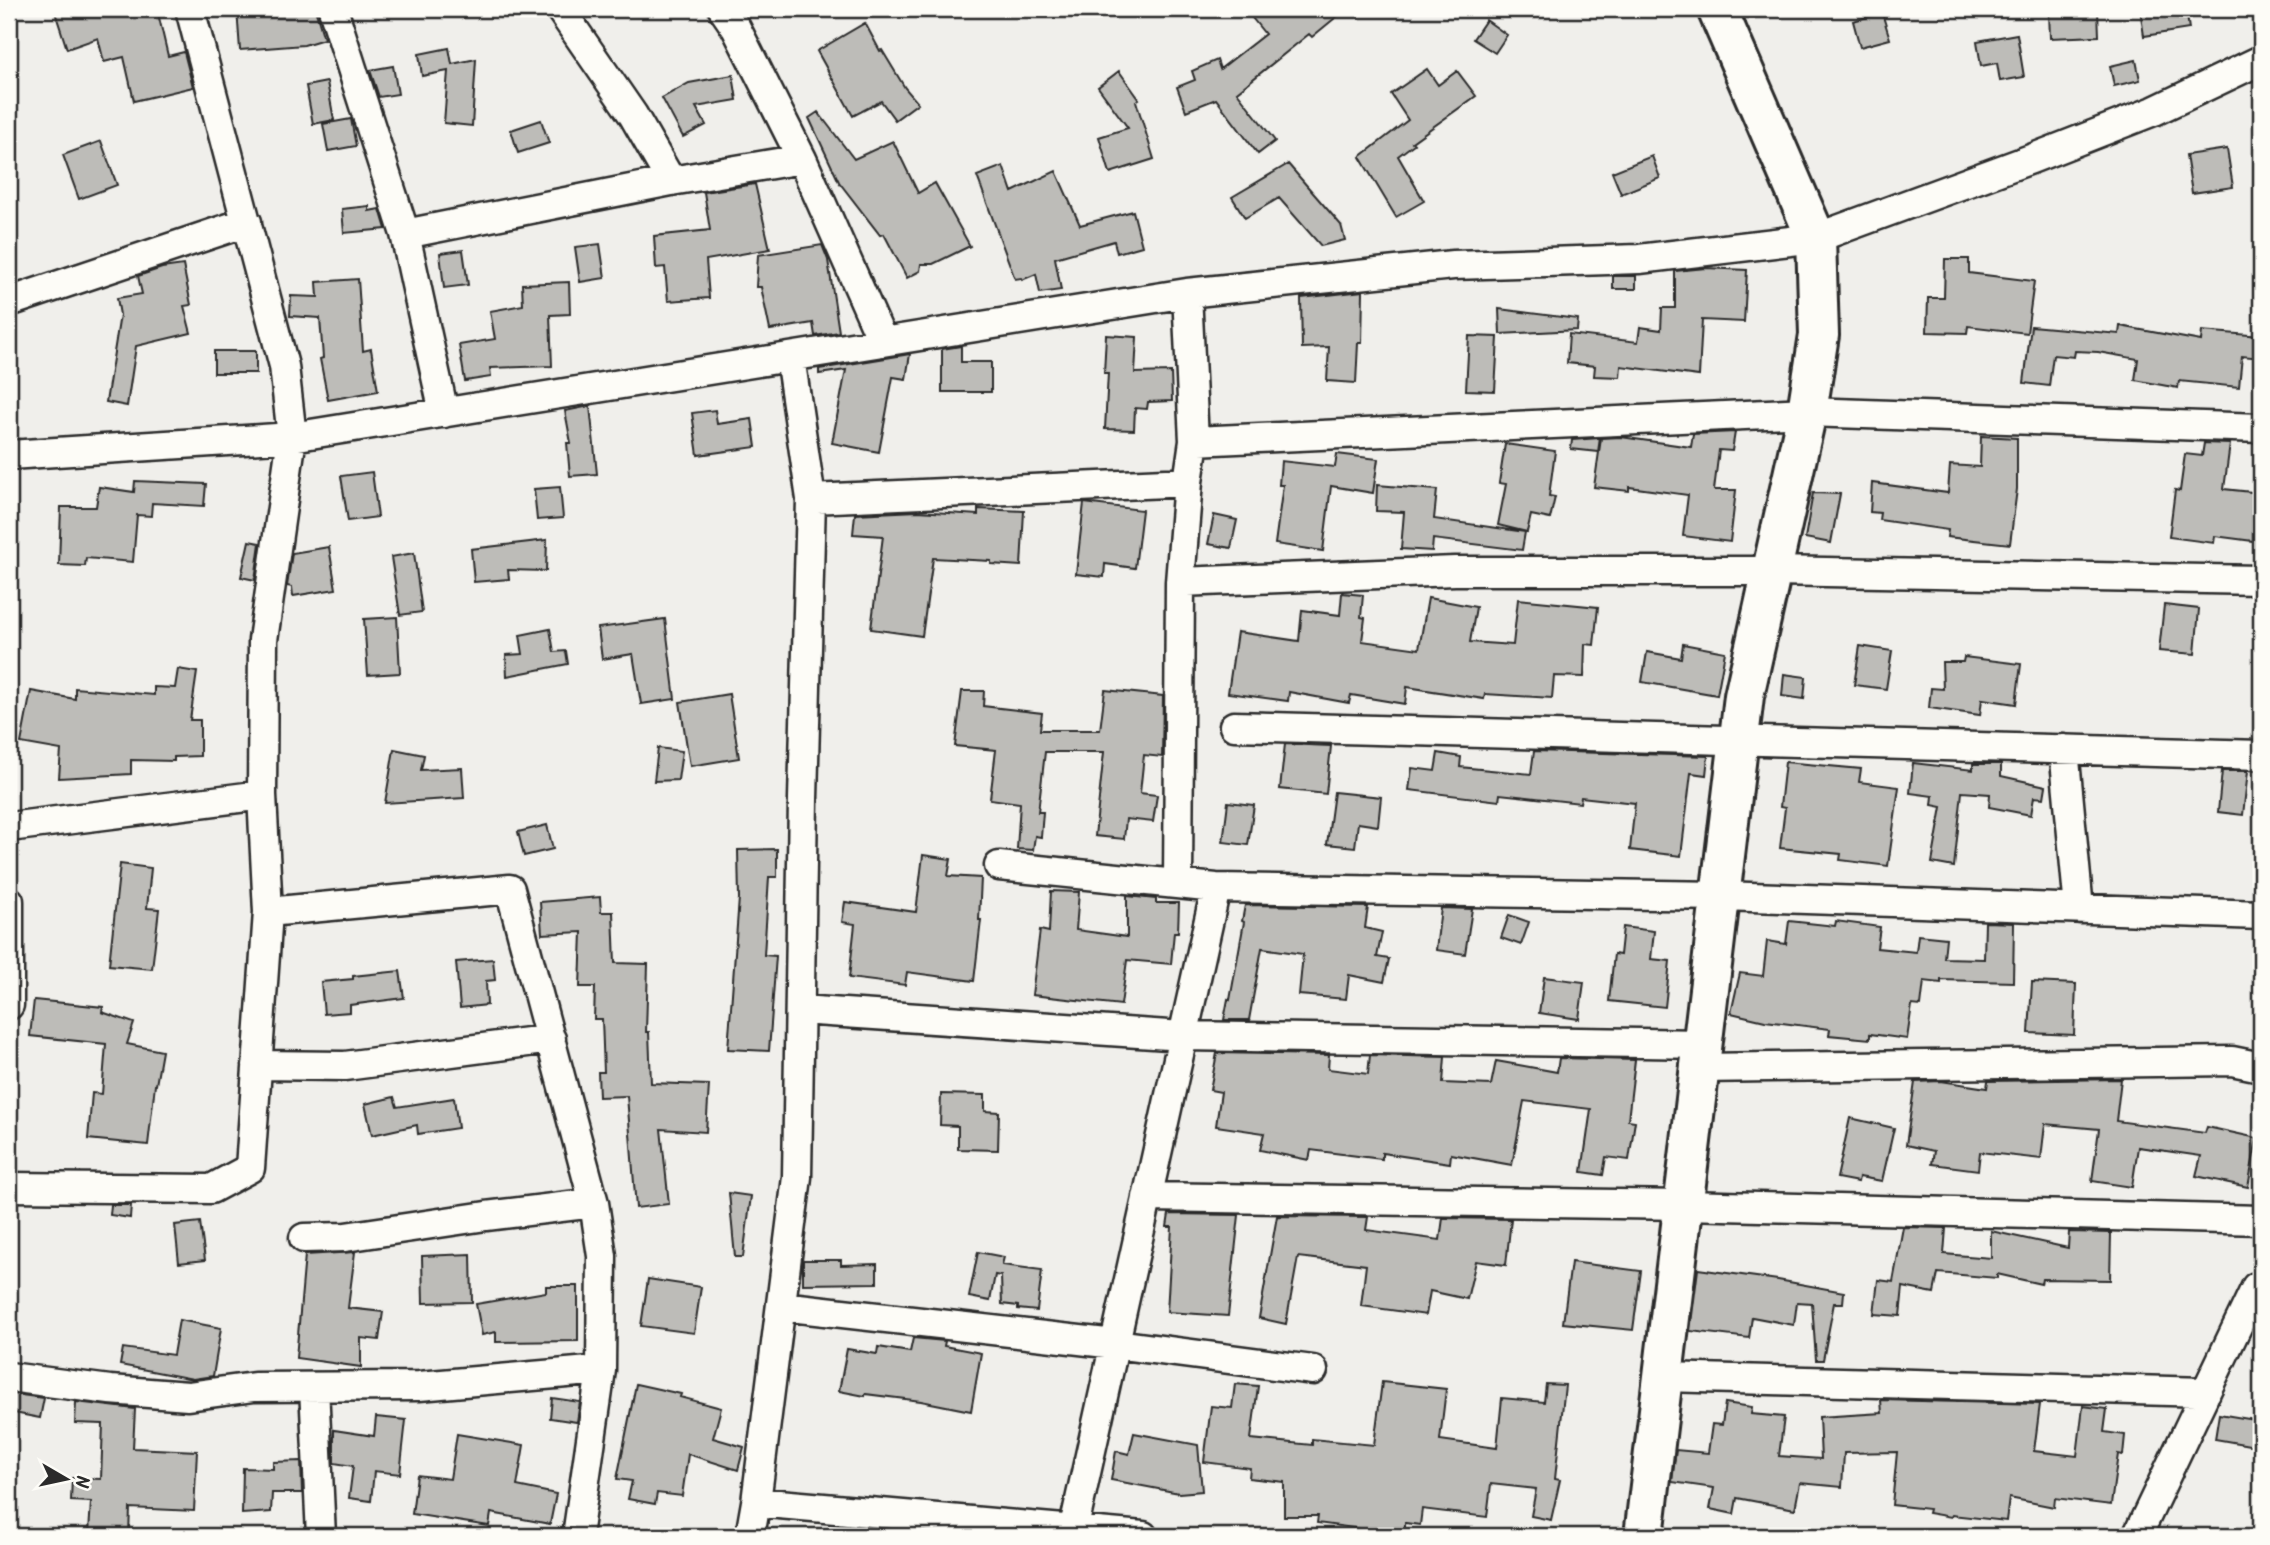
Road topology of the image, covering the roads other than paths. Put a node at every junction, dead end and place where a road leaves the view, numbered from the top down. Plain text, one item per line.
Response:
1 (190, 9) edge
2 (333, 9) edge
3 (560, 9) edge
4 (723, 9) edge
5 (1717, 9) edge
6 (2261, 60) edge
7 (802, 159) junction
8 (671, 181) junction
9 (247, 222) junction
10 (405, 234) junction
11 (1816, 238) junction
12 (1187, 293) junction
13 (9, 302) edge
14 (883, 342) junction
15 (790, 357) junction
16 (444, 412) junction
17 (1807, 412) junction
18 (2261, 428) edge
19 (292, 437) junction
20 (1194, 441) junction
21 (9, 455) edge
22 (1188, 482) junction
23 (811, 499) junction
24 (1772, 571) junction
25 (2261, 580) edge
26 (1180, 582) junction
27 (1234, 726) dead end
28 (1739, 739) junction
29 (2064, 749) junction
30 (2261, 755) edge
31 (262, 794) junction
32 (9, 827) edge
33 (999, 866) dead end
34 (1178, 884) junction
35 (1216, 888) junction
36 (1721, 896) junction
37 (9, 901) edge
38 (2079, 909) junction
39 (268, 912) junction
40 (2261, 915) edge
41 (9, 992) edge
42 (800, 1010) junction
43 (1183, 1036) junction
44 (551, 1039) junction
45 (1702, 1056) junction
46 (257, 1065) junction
47 (2261, 1067) edge
48 (9, 1187) edge
49 (1147, 1197) junction
50 (594, 1203) junction
51 (1685, 1205) junction
52 (2261, 1220) edge
53 (304, 1238) dead end
54 (2260, 1285) edge
55 (781, 1307) junction
56 (1115, 1344) junction
57 (601, 1370) junction
58 (1313, 1370) dead end
59 (9, 1377) edge
60 (1664, 1377) junction
61 (314, 1387) junction
62 (2206, 1392) junction
63 (756, 1502) junction
64 (1073, 1533) edge
65 (321, 1536) edge
66 (577, 1536) edge
67 (750, 1536) edge
68 (1143, 1536) edge
69 (1644, 1536) edge
70 (2137, 1536) edge

1 - 9 street
2 - 10 street
3 - 8 street
4 - 7 street
5 - 11 street
6 - 11 street
7 - 8 street
7 - 14 street
8 - 10 street
9 - 13 street
9 - 19 street
10 - 16 street
11 - 12 street
11 - 17 street
12 - 14 street
12 - 20 street
14 - 15 street
15 - 16 street
15 - 23 street
16 - 19 street
17 - 18 street
17 - 20 street
17 - 24 street
19 - 21 street
19 - 31 street
20 - 22 street
22 - 23 street
22 - 26 street
23 - 42 street
24 - 25 street
24 - 26 street
24 - 28 street
26 - 34 street
27 - 28 street
28 - 29 street
28 - 36 street
29 - 30 street
29 - 38 street
31 - 32 street
31 - 39 street
33 - 34 street
34 - 35 street
35 - 36 street
35 - 43 street
36 - 38 street
36 - 45 street
37 - 41 street
38 - 40 street
39 - 44 street
39 - 46 street
42 - 43 street
42 - 55 street
43 - 45 street
43 - 49 street
44 - 46 street
44 - 50 street
45 - 47 street
45 - 51 street
46 - 48 street
49 - 51 street
49 - 56 street
50 - 53 street
50 - 57 street
51 - 52 street
51 - 60 street
54 - 62 street
55 - 56 street
55 - 63 street
56 - 58 street
56 - 64 street
57 - 61 street
57 - 66 street
59 - 61 street
60 - 62 street
60 - 69 street
61 - 65 street
62 - 70 street
63 - 64 street
63 - 67 street
64 - 68 street

